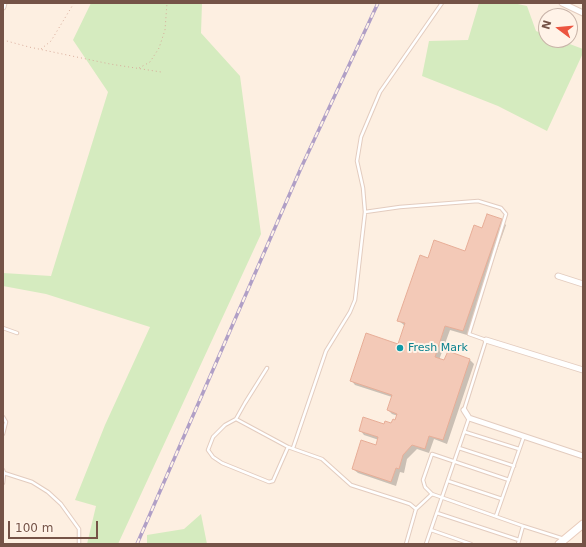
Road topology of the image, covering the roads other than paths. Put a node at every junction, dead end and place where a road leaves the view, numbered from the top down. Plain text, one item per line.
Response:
1 (4, 3) edge
2 (442, 3) edge
3 (562, 3) edge
4 (3, 7) edge
5 (583, 13) edge
6 (365, 212) junction
7 (558, 276) dead end
8 (583, 284) edge
9 (3, 328) edge
10 (17, 333) dead end
11 (486, 340) junction
12 (268, 368) dead end
13 (583, 370) edge
14 (464, 410) joint
15 (3, 417) edge
16 (469, 418) junction
17 (236, 419) junction
18 (465, 432) junction
19 (3, 434) edge
20 (524, 436) junction
21 (288, 447) junction
22 (293, 448) junction
23 (459, 448) junction
24 (519, 449) junction
25 (583, 456) edge
26 (454, 462) junction
27 (514, 466) junction
28 (3, 470) edge
29 (4, 473) junction
30 (509, 480) junction
31 (448, 481) junction
32 (3, 483) edge
33 (432, 494) junction
34 (442, 498) junction
35 (502, 499) junction
36 (416, 509) junction
37 (437, 513) junction
38 (496, 516) junction
39 (583, 524) edge
40 (523, 526) junction
41 (431, 530) junction
42 (565, 539) junction
43 (519, 540) junction
44 (78, 544) edge
45 (406, 544) edge
46 (426, 544) edge
47 (471, 544) edge
48 (518, 544) edge
49 (559, 544) edge

1 - 4 street
2 - 6 lane
3 - 5 street
6 - 11 lane
6 - 22 lane
7 - 8 street
9 - 10 lane
11 - 13 street
11 - 14 lane
12 - 17 lane
14 - 16 street
15 - 19 lane
16 - 18 lane
16 - 20 street
17 - 21 lane
17 - 21 lane
18 - 23 lane
18 - 24 lane
20 - 24 lane
20 - 25 street
21 - 22 lane
22 - 36 lane
23 - 26 lane
23 - 27 lane
24 - 27 lane
26 - 30 lane
26 - 31 lane
26 - 33 lane
27 - 30 lane
28 - 29 lane
29 - 32 lane
29 - 44 lane
30 - 35 lane
31 - 34 lane
31 - 35 lane
33 - 34 lane
33 - 36 lane
34 - 37 lane
34 - 38 lane
35 - 38 lane
36 - 45 lane
37 - 41 lane
37 - 43 lane
38 - 40 lane
39 - 42 main road
40 - 42 lane
40 - 43 lane
41 - 46 lane
41 - 47 lane
42 - 49 main road
43 - 48 lane

